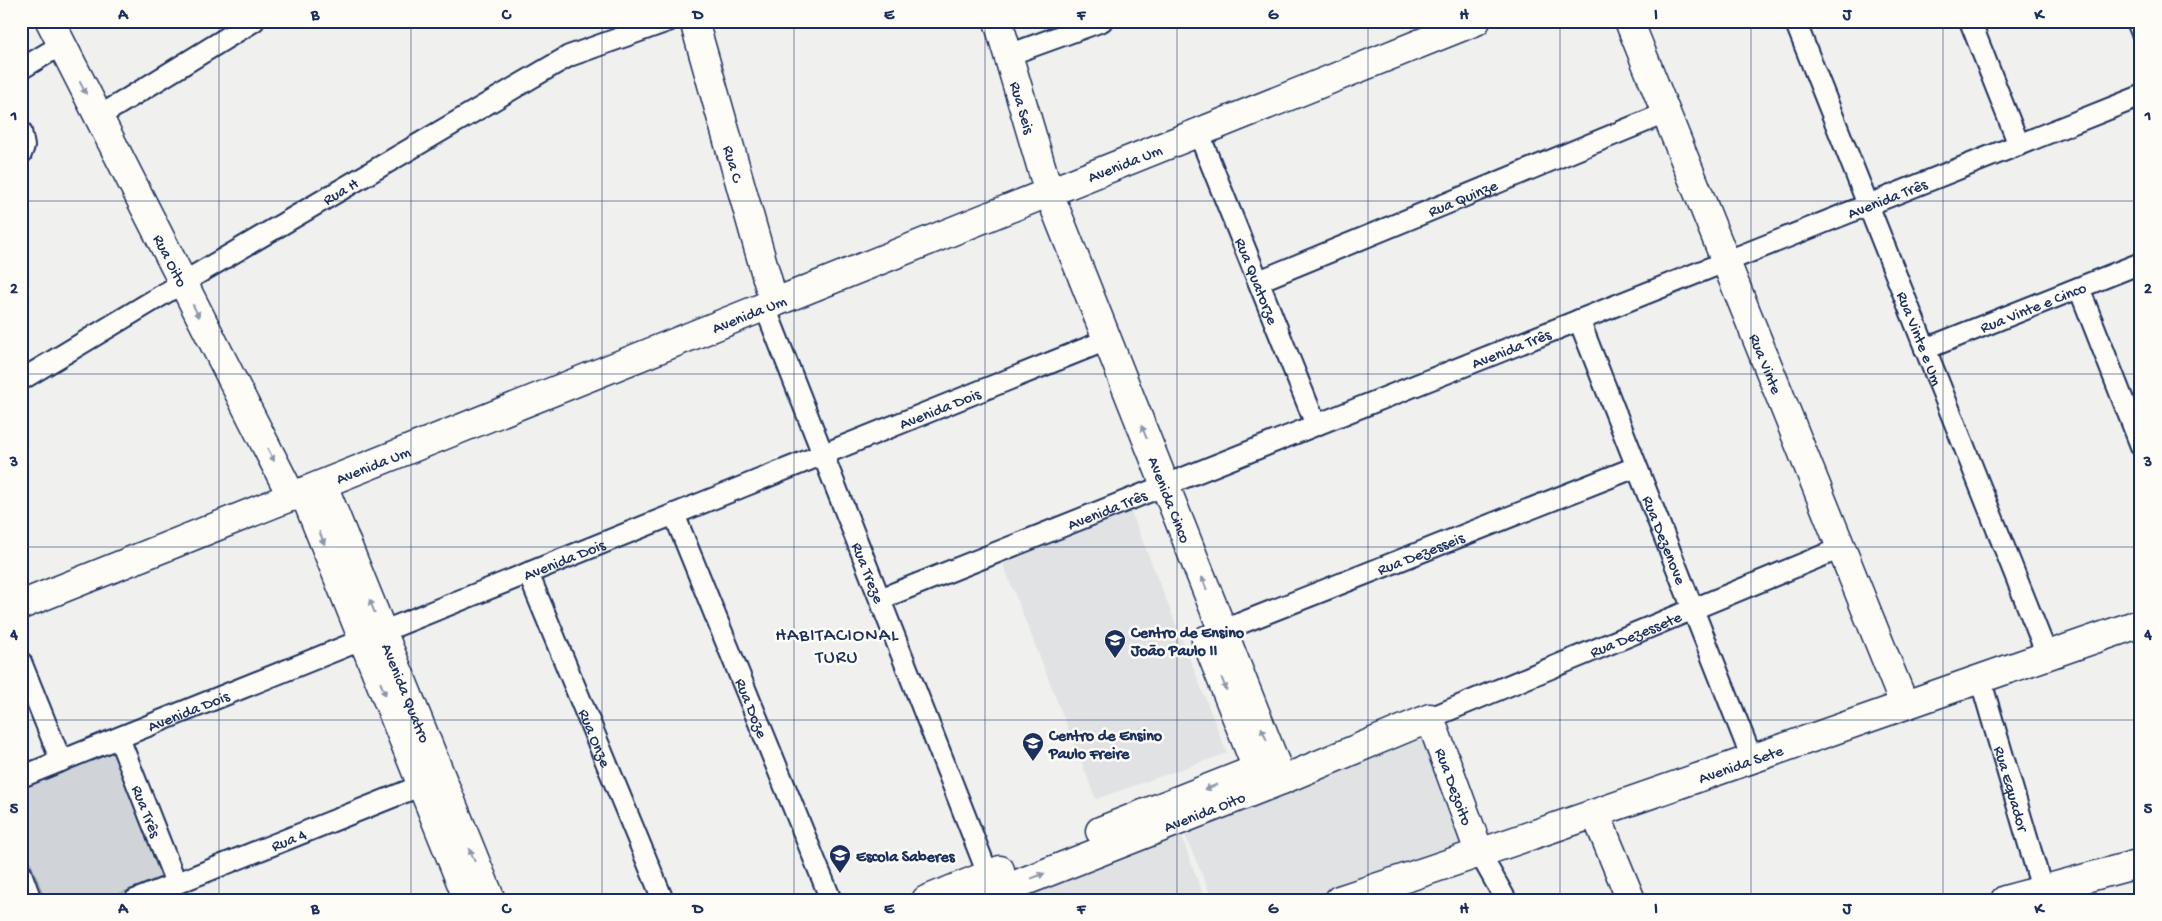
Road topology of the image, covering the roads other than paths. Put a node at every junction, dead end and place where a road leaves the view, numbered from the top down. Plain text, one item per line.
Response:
1 (254, 21) edge
2 (668, 21) edge
3 (694, 21) edge
4 (998, 21) edge
5 (1102, 21) edge
6 (1476, 21) edge
7 (1629, 21) edge
8 (1795, 21) edge
9 (1970, 21) edge
10 (2137, 21) edge
11 (2141, 31) edge
12 (56, 33) edge
13 (1008, 55) junction
14 (21, 69) edge
15 (2141, 96) edge
16 (1666, 112) junction
17 (98, 117) junction
18 (21, 131) edge
19 (1199, 134) junction
20 (2020, 145) junction
21 (21, 154) edge
22 (1041, 196) junction
23 (1868, 205) junction
24 (1726, 262) junction
25 (2141, 263) edge
26 (1259, 281) junction
27 (182, 283) junction
28 (2079, 288) junction
29 (770, 305) junction
30 (1579, 320) junction
31 (1099, 343) junction
32 (1925, 349) junction
33 (21, 380) edge
34 (1316, 426) junction
35 (2141, 446) edge
36 (822, 455) junction
37 (1636, 467) junction
38 (1157, 489) junction
39 (306, 492) junction
40 (674, 514) junction
41 (1841, 548) junction
42 (528, 573) junction
43 (880, 599) junction
44 (21, 605) edge
45 (1693, 611) junction
46 (2141, 623) edge
47 (1214, 634) junction
48 (373, 636) junction
49 (2047, 655) junction
50 (21, 662) edge
51 (1980, 678) junction
52 (1904, 704) junction
53 (1430, 718) junction
54 (119, 738) junction
55 (1752, 759) junction
56 (61, 761) junction
57 (1257, 769) junction
58 (21, 777) edge
59 (1282, 780) junction
60 (432, 781) junction
61 (1596, 815) junction
62 (1480, 854) junction
63 (2141, 863) edge
64 (21, 873) edge
65 (176, 883) junction
66 (986, 889) edge
67 (2044, 894) edge
68 (31, 900) edge
69 (135, 900) edge
70 (468, 900) edge
71 (491, 900) edge
72 (663, 900) edge
73 (831, 900) edge
74 (926, 900) edge
75 (1339, 900) edge
76 (1506, 900) edge
77 (1631, 900) edge
78 (2005, 900) edge

1 - 17 street
2 - 27 street, Rua H
3 - 29 street, Rua C
4 - 13 street, Rua Seis
5 - 13 street
6 - 19 street, Avenida Um
7 - 16 street, Rua Vinte
8 - 23 street, Rua Vinte e Um
9 - 20 street
10 - 11 street
12 - 14 street
12 -> 17 street, Rua Oito
13 - 22 street, Rua Seis
15 - 20 street, Avenida Três
16 - 24 street, Rua Vinte
16 - 26 street, Rua Quinze
17 - 27 street, Rua Oito
18 - 21 street
19 - 22 street, Avenida Um
19 - 26 street, Rua Quatorze
20 - 23 street, Avenida Três
22 - 29 street, Avenida Um
22 - 31 street, Avenida Cinco
23 - 24 street, Avenida Três
23 - 32 street, Rua Vinte e Um
24 - 30 street, Avenida Três
24 - 41 street, Rua Vinte
25 - 28 street, Rua Vinte e Cinco
26 - 34 street, Rua Quatorze
27 - 33 street, Rua H
27 -> 39 street, Rua Oito
28 - 32 street, Rua Vinte e Cinco
28 - 35 street
29 - 36 street, Rua Treze
29 - 39 street, Avenida Um
30 - 34 street, Avenida Três
30 - 37 street, Rua Dezenove
31 - 36 street, Avenida Dois
31 - 38 street, Avenida Cinco
32 - 49 street, Rua Vinte e Um
34 - 38 street, Avenida Três
36 - 40 street, Avenida Dois
36 - 43 street, Rua Treze
37 - 45 street, Rua Dezenove
37 - 47 street, Rua Dezesseis
38 - 43 street, Avenida Três
38 - 47 street, Avenida Cinco
39 - 44 street, Avenida Um
39 - 48 street, Avenida Quatro
40 - 42 street, Avenida Dois
40 - 73 street, Rua Doze
41 - 45 street, Rua Dezessete
41 - 52 street, Rua Vinte
42 - 48 street, Avenida Dois
42 - 72 street, Rua Onze
43 - 66 street, Rua Treze
45 - 53 street, Rua Dezessete
45 - 55 street, Rua Dezenove
46 - 49 street, Avenida Sete
47 -> 57 street, Avenida Cinco
59 -> 47 street, Avenida Cinco
48 - 54 street, Avenida Dois
48 - 60 street, Avenida Quatro
49 - 51 street, Avenida Sete
50 - 56 street
51 - 52 street, Avenida Sete
51 - 67 street, Rua Equador
52 - 55 street, Avenida Sete
53 - 59 street, Avenida Oito
53 - 62 street, Rua Dezoito
54 - 56 street, Avenida Dois
54 - 65 street, Rua Três
55 - 61 street, Avenida Sete
56 - 58 street, Avenida Dois
57 - 59 street
57 -> 66 street
66 -> 59 street, Avenida Oito
60 - 65 street, Rua 4
60 - 70 street, Avenida Quatro
71 -> 60 street, Avenida Quatro
61 - 62 street, Avenida Sete
61 - 77 street
62 - 75 street, Avenida Sete
62 - 76 street
63 - 67 street
64 - 68 street
65 - 69 street, Rua 4
66 - 74 street
67 - 78 street

